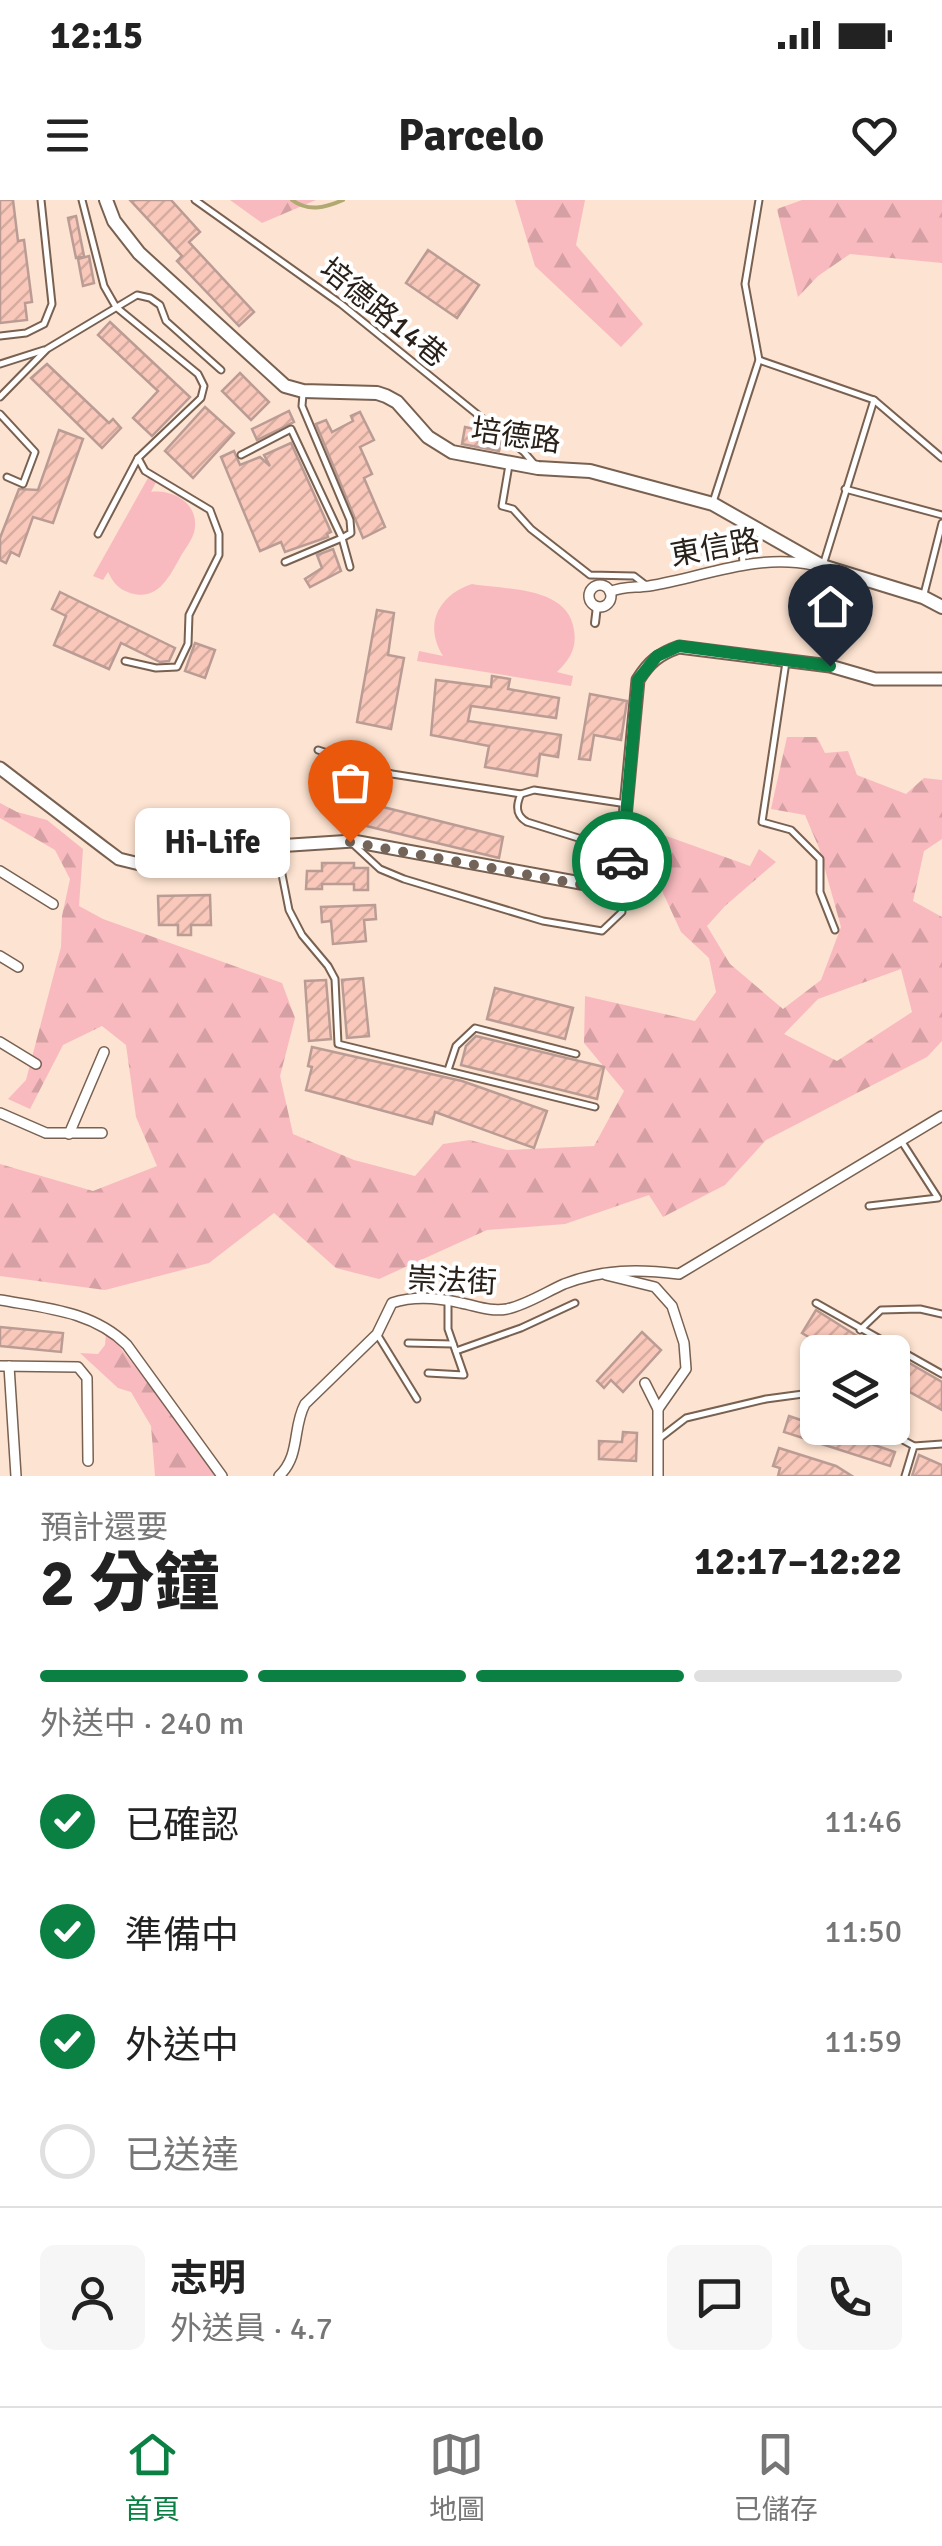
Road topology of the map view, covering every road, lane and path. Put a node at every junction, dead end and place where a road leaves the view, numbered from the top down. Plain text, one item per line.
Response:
1 (41, 200) edge
2 (82, 200) edge
3 (106, 200) edge
4 (195, 200) edge
5 (759, 200) edge
6 (116, 306) junction
7 (0, 336) edge
8 (47, 350) junction
9 (760, 360) junction
10 (0, 364) edge
11 (220, 370) dead end
12 (303, 391) junction
13 (0, 397) edge
14 (874, 400) junction
15 (0, 414) edge
16 (241, 454) dead end
17 (138, 458) junction
18 (942, 458) edge
19 (509, 462) junction
20 (538, 468) junction
21 (7, 478) dead end
22 (845, 489) junction
23 (713, 504) junction
24 (942, 515) edge
25 (942, 524) edge
26 (752, 528) junction
27 (98, 534) dead end
28 (342, 538) junction
29 (285, 562) dead end
30 (743, 564) junction
31 (822, 566) junction
32 (350, 567) dead end
33 (647, 586) junction
34 (610, 592) junction
35 (924, 596) junction
36 (593, 603) junction
37 (576, 604) dead end
38 (942, 607) edge
39 (595, 624) dead end
40 (126, 661) dead end
41 (786, 662) junction
42 (942, 679) edge
43 (318, 750) dead end
44 (0, 768) edge
45 (521, 794) junction
46 (626, 804) junction
47 (350, 842) junction
48 (276, 846) junction
49 (623, 852) junction
50 (0, 871) edge
51 (616, 876) junction
52 (54, 904) dead end
53 (835, 930) dead end
54 (0, 956) edge
55 (18, 967) dead end
56 (0, 1042) edge
57 (104, 1052) dead end
58 (576, 1054) dead end
59 (36, 1064) dead end
60 (448, 1070) junction
61 (595, 1107) dead end
62 (0, 1113) edge
63 (942, 1116) edge
64 (102, 1132) dead end
65 (69, 1134) junction
66 (900, 1140) junction
67 (869, 1206) dead end
68 (598, 1274) junction
69 (0, 1300) edge
70 (448, 1301) junction
71 (816, 1302) dead end
72 (575, 1303) dead end
73 (942, 1314) edge
74 (860, 1330) junction
75 (378, 1334) junction
76 (408, 1343) dead end
77 (455, 1347) junction
78 (4, 1366) edge
79 (428, 1373) dead end
80 (942, 1374) edge
81 (645, 1383) dead end
82 (800, 1394) edge
83 (417, 1399) dead end
84 (658, 1409) junction
85 (658, 1439) junction
86 (910, 1444) edge
87 (942, 1444) edge
88 (914, 1446) junction
89 (88, 1461) dead end
90 (16, 1476) edge
91 (222, 1476) edge
92 (279, 1476) edge
93 (658, 1476) edge
94 (905, 1476) edge

1 - 7 lane
2 - 6 lane
3 - 12 main road, 培德路
4 - 20 lane, 培德路14巷
5 - 9 lane
6 - 8 lane
6 - 11 lane
6 - 17 lane
8 - 10 lane
8 - 13 lane
9 - 14 lane
9 - 23 lane
12 - 19 main road, 培德路
12 - 28 lane
14 - 18 lane
14 - 22 lane
15 - 21 lane
16 - 28 lane
17 - 27 lane
17 - 40 lane
19 - 20 main road, 培德路
19 - 33 lane
20 - 23 main road, 培德路
22 - 24 lane
22 - 31 lane
23 - 26 main road, 培德路
25 - 35 lane
26 - 30 lane
26 - 31 main road, 培德路
28 - 29 lane
28 - 32 lane
30 - 31 street, 東信路
30 - 33 street, 東信路
31 - 35 main road, 東信路
33 - 34 street, 東信路
34 - 36 street
34 - 36 street
35 - 38 main road, 東信路
36 - 37 street
36 - 39 street
41 - 42 street
41 - 46 street
41 - 53 lane
43 - 45 lane
44 - 48 street
45 - 46 lane
45 - 49 lane
46 - 49 street
47 - 48 street
47 - 51 street
47 - 51 lane
48 - 60 lane
49 - 51 street
50 - 52 street
54 - 55 street
56 - 59 street
57 - 65 street
58 - 60 lane
60 - 61 lane
62 - 65 street
63 - 66 street, 崇法街
64 - 65 street
66 - 67 lane
66 - 68 street, 崇法街
68 - 70 street, 崇法街
68 - 84 street
69 - 91 street
70 - 75 street, 崇法街
70 - 77 lane
71 - 74 lane
72 - 77 lane
73 - 74 lane
74 - 80 lane
75 - 83 lane
75 - 92 street, 崇法街
76 - 77 lane
77 - 79 lane
78 - 89 street
78 - 90 street
81 - 84 street
82 - 85 lane
84 - 85 street
85 - 93 street
86 - 88 lane
87 - 88 lane
88 - 94 lane

